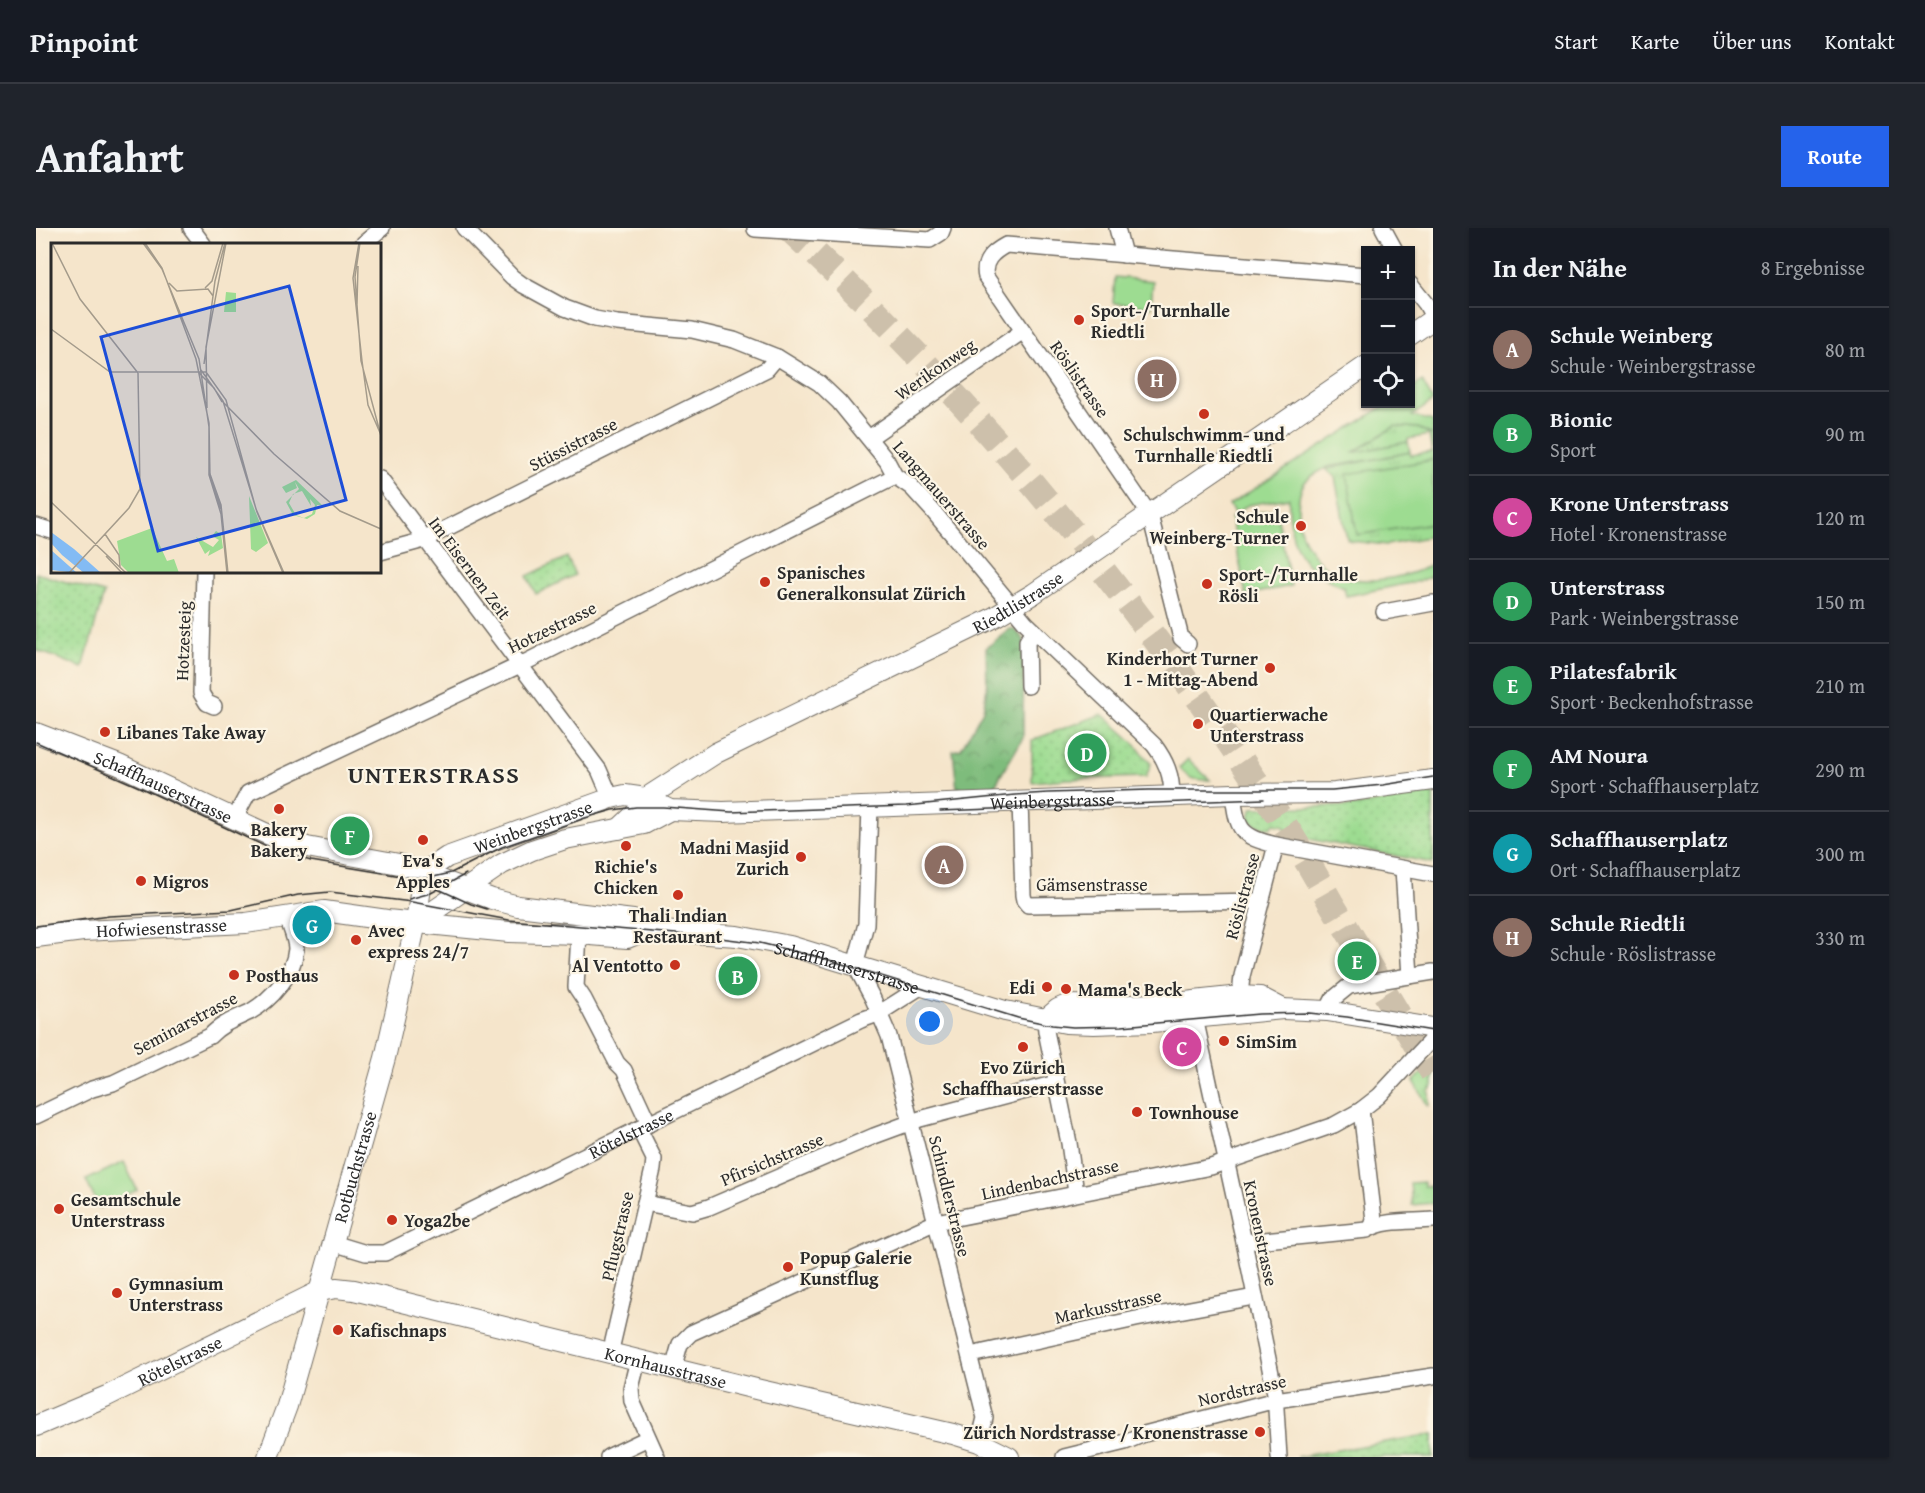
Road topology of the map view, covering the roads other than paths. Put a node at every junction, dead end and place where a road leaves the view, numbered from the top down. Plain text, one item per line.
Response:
1 (382, 228) edge
2 (464, 228) edge
3 (943, 228) edge
4 (1117, 228) edge
5 (1383, 228) edge
6 (755, 229) edge
7 (364, 243) edge
8 (1393, 246) edge
9 (1124, 255) junction
10 (1361, 275) edge
11 (1415, 290) edge
12 (1433, 318) edge
13 (1023, 331) junction
14 (1415, 331) edge
15 (777, 357) junction
16 (1361, 369) edge
17 (869, 438) junction
18 (895, 476) junction
19 (381, 480) edge
20 (1150, 515) junction
21 (36, 526) edge
22 (51, 531) edge
23 (424, 540) junction
24 (381, 552) edge
25 (204, 573) edge
26 (1433, 603) edge
27 (1012, 607) junction
28 (1384, 612) dead end
29 (1034, 631) junction
30 (1188, 644) dead end
31 (520, 665) junction
32 (1034, 684) dead end
33 (214, 706) dead end
34 (36, 733) edge
35 (1433, 780) edge
36 (1233, 794) junction
37 (1172, 796) junction
38 (611, 798) junction
39 (646, 798) junction
40 (1020, 801) junction
41 (870, 807) junction
42 (670, 810) junction
43 (237, 819) junction
44 (619, 829) junction
45 (1276, 845) junction
46 (1403, 869) junction
47 (423, 873) junction
48 (1433, 874) edge
49 (466, 889) junction
50 (1261, 901) junction
51 (287, 917) junction
52 (416, 923) junction
53 (646, 930) junction
54 (579, 934) junction
55 (36, 937) edge
56 (855, 965) junction
57 (1433, 972) edge
58 (1410, 976) junction
59 (922, 986) junction
60 (1240, 996) junction
61 (1283, 1009) junction
62 (1327, 1011) junction
63 (878, 1014) junction
64 (1195, 1018) junction
65 (1045, 1020) junction
66 (1433, 1029) edge
67 (1056, 1083) junction
68 (1361, 1110) junction
69 (36, 1116) edge
70 (911, 1123) junction
71 (644, 1126) junction
72 (1226, 1162) junction
73 (1076, 1193) junction
74 (645, 1203) junction
75 (1433, 1220) edge
76 (936, 1222) junction
77 (1372, 1226) junction
78 (1245, 1242) junction
79 (333, 1243) junction
80 (320, 1291) junction
81 (1254, 1297) junction
82 (610, 1354) junction
83 (970, 1354) junction
84 (638, 1360) junction
85 (673, 1369) junction
86 (1433, 1376) edge
87 (1276, 1400) junction
88 (36, 1426) edge
89 (648, 1438) junction
90 (979, 1442) junction
91 (268, 1457) edge
92 (608, 1457) edge
93 (657, 1457) edge
94 (1010, 1457) edge
95 (1064, 1457) edge
96 (1279, 1457) edge

1 - 7 street
2 - 15 street, Langmauerstrasse
3 - 6 street
4 - 9 street
5 - 8 street
9 - 10 street
9 - 13 street, Röslistrasse
11 - 12 street
12 - 14 street
13 - 17 street, Werikonweg
13 - 20 street, Röslistrasse
15 - 17 street, Langmauerstrasse
15 - 23 street, Stüssistrasse
16 - 20 street, Riedtlistrasse
17 - 18 street, Langmauerstrasse
18 - 27 street, Langmauerstrasse
18 - 31 street, Hotzestrasse
19 - 23 street, Im Eisernen Zeit
20 - 27 street, Riedtlistrasse
20 - 30 street, Röslistrasse
21 - 22 street
23 - 24 street, Stüssistrasse
23 - 31 street, Im Eisernen Zeit
25 - 33 street, Hotzesteig
26 - 28 street
27 - 29 street, Langmauerstrasse
27 - 39 street, Riedtlistrasse
29 - 32 street
29 - 37 street, Langmauerstrasse
31 - 38 street, Im Eisernen Zeit
31 - 43 street, Hotzestrasse
34 - 43 street, Schaffhauserstrasse
35 - 36 street, Weinbergstrasse
36 - 37 street, Weinbergstrasse
36 - 45 street, Röslistrasse
37 - 40 street, Weinbergstrasse
38 - 39 street, Weinbergstrasse
38 - 47 street, Weinbergstrasse
39 - 42 street, Weinbergstrasse
39 - 44 street
40 - 41 street, Weinbergstrasse
40 - 50 street, Gämsenstrasse
41 - 42 street, Weinbergstrasse
41 - 56 street
42 - 44 street, Weinbergstrasse
43 - 47 street, Schaffhauserstrasse
44 - 49 street, Weinbergstrasse
45 - 46 street
45 - 50 street, Röslistrasse
46 - 48 street
46 - 58 street
47 - 49 street, Schaffhauserstrasse
47 - 52 street, Rotbuchstrasse
49 - 52 street, Weinbergstrasse
49 - 53 street, Schaffhauserstrasse
50 - 60 street, Röslistrasse
51 - 52 street, Hofwiesenstrasse
51 - 55 street, Hofwiesenstrasse
51 - 69 street, Seminarstrasse
52 - 54 street, Schaffhauserstrasse
52 - 79 street, Rotbuchstrasse
53 - 54 street, Schaffhauserstrasse
53 - 56 street, Schaffhauserstrasse
54 - 71 street, Pflugstrasse
56 - 59 street, Schaffhauserstrasse
56 - 63 street, Schindlerstrasse
57 - 58 street
58 - 62 street
59 - 63 street, Rötelstrasse
59 - 65 street, Schaffhauserstrasse
60 - 61 street
60 - 65 street
61 - 62 street
61 - 64 street, Schaffhauserstrasse
62 - 66 street
63 - 70 street, Schindlerstrasse
63 - 71 street, Rötelstrasse
64 - 65 street, Schaffhauserstrasse
64 - 72 street, Kronenstrasse
65 - 67 street
66 - 68 street, Lindenbachstrasse
67 - 70 street, Pfirsichstrasse
67 - 73 street
68 - 72 street, Lindenbachstrasse
68 - 77 street
70 - 74 street, Pfirsichstrasse
70 - 76 street, Schindlerstrasse
71 - 74 street, Pflugstrasse
71 - 79 street, Rötelstrasse
72 - 73 street, Lindenbachstrasse
72 - 78 street, Kronenstrasse
73 - 76 street, Lindenbachstrasse
74 - 82 street, Pflugstrasse
75 - 77 street
76 - 83 street, Schindlerstrasse
76 - 85 street, Lindenbachstrasse
77 - 78 street
78 - 81 street, Kronenstrasse
79 - 80 street, Rotbuchstrasse
80 - 82 street, Kornhausstrasse
80 - 88 street, Rötelstrasse
80 - 91 street, Rotbuchstrasse
81 - 83 street, Markusstrasse
81 - 87 street, Kronenstrasse
82 - 84 street, Kornhausstrasse
83 - 90 street, Schindlerstrasse
84 - 85 street, Kornhausstrasse
84 - 89 street
85 - 90 street, Kornhausstrasse
86 - 87 street, Nordstrasse
87 - 95 street, Nordstrasse
87 - 96 street, Kronenstrasse
89 - 92 street
89 - 93 street
90 - 94 street, Kornhausstrasse

